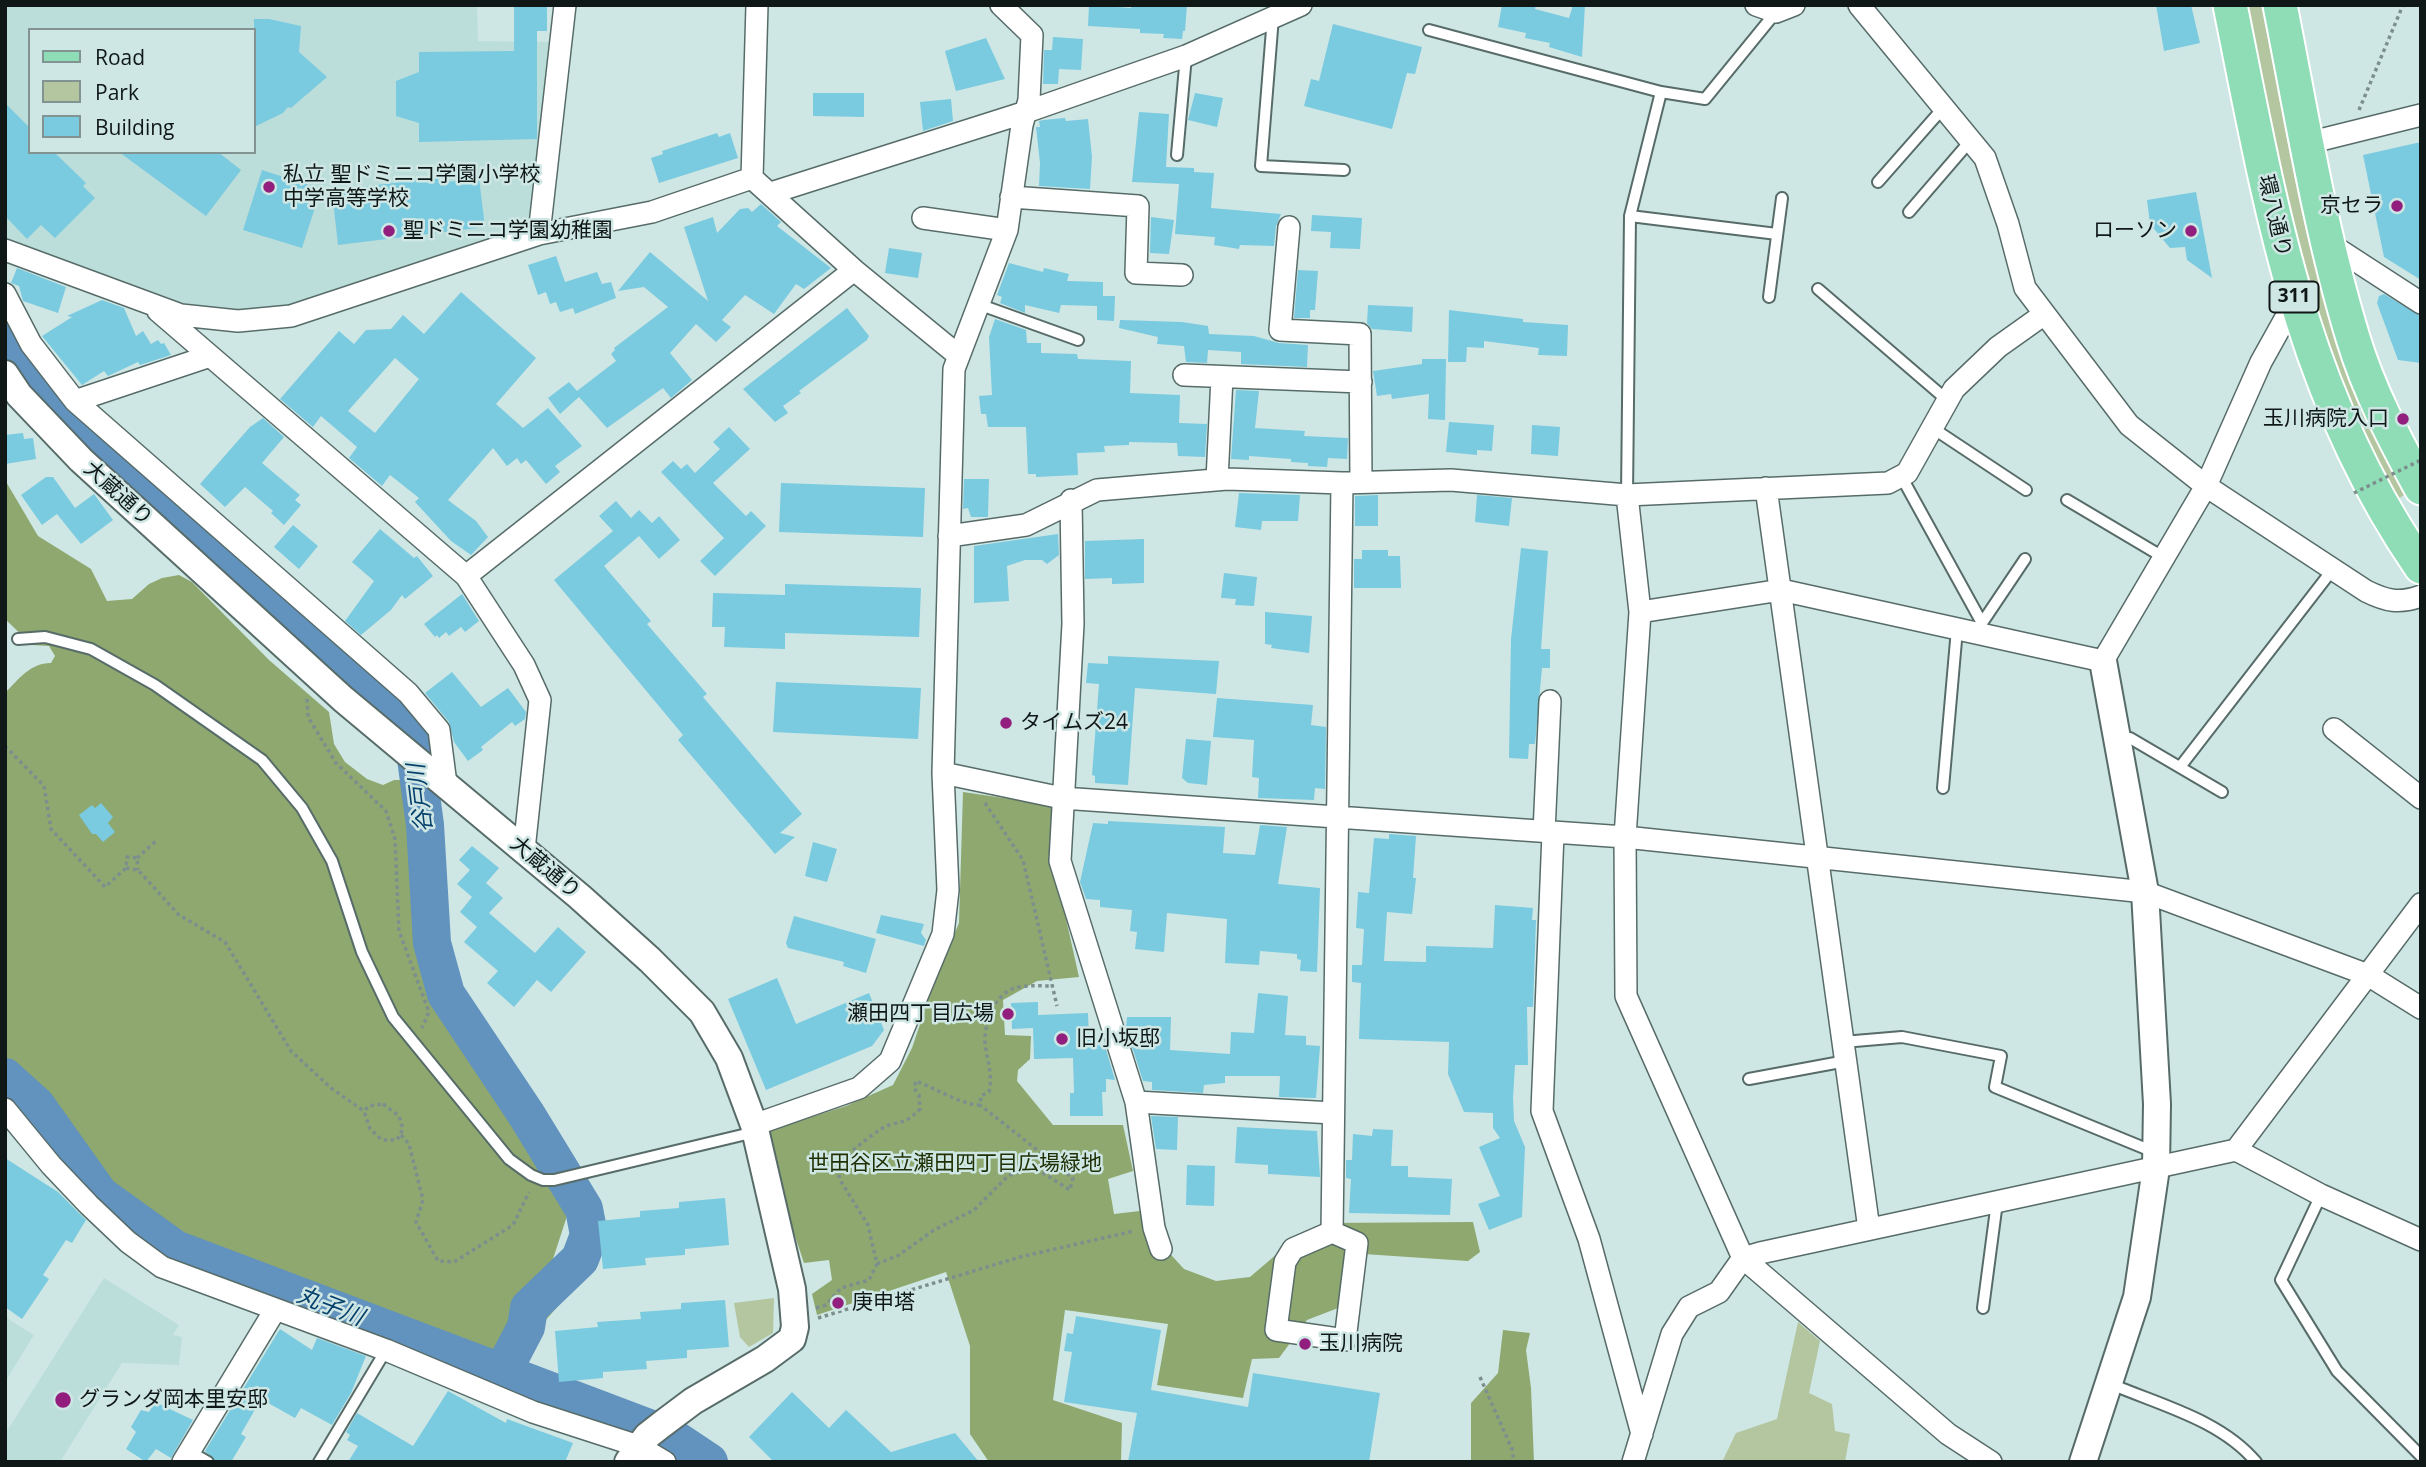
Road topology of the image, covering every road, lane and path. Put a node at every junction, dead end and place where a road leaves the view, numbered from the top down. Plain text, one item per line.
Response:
1 (565, 5) edge
2 (757, 5) edge
3 (1001, 5) edge
4 (1301, 5) edge
5 (1859, 5) edge
6 (2230, 5) edge
7 (2280, 5) edge
8 (2403, 5) edge
9 (1776, 7) edge
10 (1273, 17) junction
11 (1429, 30) dead end
12 (1186, 56) junction
13 (1661, 92) junction
14 (1944, 107) junction
15 (1026, 112) junction
16 (2421, 116) edge
17 (2344, 134) junction
18 (1972, 140) junction
19 (2308, 144) junction
20 (1177, 155) dead end
21 (1344, 170) dead end
22 (752, 178) junction
23 (1878, 182) dead end
24 (771, 193) junction
25 (1011, 197) junction
26 (1782, 198) dead end
27 (1909, 212) dead end
28 (1630, 216) junction
29 (923, 218) dead end
30 (1289, 227) dead end
31 (1007, 230) junction
32 (539, 234) junction
33 (1777, 234) junction
34 (2327, 242) junction
35 (5, 250) edge
36 (854, 270) junction
37 (1182, 275) dead end
38 (1818, 289) dead end
39 (5, 294) edge
40 (1769, 297) dead end
41 (2295, 301) junction
42 (149, 303) junction
43 (2421, 303) edge
44 (978, 304) junction
45 (2043, 315) junction
46 (1078, 340) dead end
47 (210, 356) junction
48 (959, 356) junction
49 (5, 374) edge
50 (1184, 375) dead end
51 (1222, 377) junction
52 (1361, 382) junction
53 (1947, 400) junction
54 (75, 401) junction
55 (1931, 427) junction
56 (2421, 460) edge
57 (1901, 476) junction
58 (1217, 480) junction
59 (1352, 482) junction
60 (2206, 486) junction
61 (1766, 488) junction
62 (2421, 488) edge
63 (2026, 490) dead end
64 (2354, 494) dead end
65 (1627, 495) junction
66 (1071, 500) junction
67 (2067, 500) dead end
68 (949, 536) junction
69 (2164, 557) junction
70 (2025, 559) dead end
71 (2421, 567) edge
72 (2333, 569) junction
73 (466, 576) junction
74 (1781, 590) junction
75 (2421, 596) edge
76 (1640, 612) junction
77 (1982, 628) junction
78 (1957, 629) junction
79 (18, 639) dead end
80 (2103, 661) junction
81 (307, 696) dead end
82 (1550, 701) dead end
83 (2334, 729) dead end
84 (2115, 741) junction
85 (5, 746) edge
86 (2180, 767) junction
87 (943, 773) junction
88 (974, 779) junction
89 (446, 783) junction
90 (1943, 788) dead end
91 (2222, 792) dead end
92 (1062, 798) junction
93 (2421, 798) edge
94 (1338, 817) junction
95 (1549, 833) junction
96 (1625, 837) junction
97 (157, 840) dead end
98 (524, 850) junction
99 (1818, 857) junction
100 (137, 858) junction
101 (126, 868) junction
102 (138, 870) junction
103 (2145, 892) junction
104 (2421, 904) edge
105 (2368, 975) junction
106 (1053, 986) junction
107 (1057, 1006) dead end
108 (2421, 1008) edge
109 (415, 1043) junction
110 (1844, 1051) junction
111 (1749, 1079) dead end
112 (1136, 1102) junction
113 (979, 1105) junction
114 (5, 1109) edge
115 (364, 1111) junction
116 (1333, 1113) junction
117 (755, 1128) junction
118 (401, 1135) junction
119 (2236, 1150) junction
120 (2157, 1160) junction
121 (537, 1177) junction
122 (2321, 1195) junction
123 (1997, 1202) junction
124 (1154, 1228) junction
125 (1869, 1229) junction
126 (1332, 1231) junction
127 (2421, 1240) edge
128 (1161, 1249) dead end
129 (1743, 1258) junction
130 (877, 1265) junction
131 (1983, 1308) dead end
132 (275, 1310) junction
133 (386, 1350) junction
134 (1480, 1377) dead end
135 (2111, 1384) junction
136 (1642, 1434) junction
137 (644, 1442) edge
138 (2421, 1456) edge
139 (193, 1458) edge
140 (318, 1462) edge
141 (666, 1462) edge
142 (1514, 1462) edge
143 (1633, 1462) edge
144 (1991, 1462) edge
145 (2083, 1462) edge
146 (2256, 1462) edge

1 - 32 street
2 - 22 street
3 - 15 street
4 - 10 street
5 - 14 street
6 - 41 main road, 環八通り / 311
7 - 19 main road, 311
8 - 17 path
9 - 13 lane
10 - 12 street
10 - 21 lane
11 - 13 lane
12 - 15 street
12 - 20 lane
13 - 28 lane
14 - 18 street
14 - 23 lane
15 - 24 street
15 - 25 street
16 - 17 street
17 - 19 street
18 - 27 lane
18 - 45 street
19 - 34 main road, 311
22 - 24 street
22 - 32 street
24 - 36 street
25 - 31 street
25 - 37 street
26 - 33 lane
28 - 33 lane
28 - 65 lane
29 - 31 street
30 - 52 street
31 - 44 street
32 - 42 street
33 - 40 lane
34 - 43 street
34 - 62 main road, 311
35 - 42 street
36 - 48 street
36 - 73 street
38 - 53 lane
39 - 54 street
41 - 60 street
41 - 71 main road, 環八通り / 311
42 - 47 street
44 - 46 lane
44 - 48 street
45 - 53 street
45 - 60 street
47 - 54 street
47 - 73 street
48 - 68 street
49 - 89 street, 大蔵通り
50 - 51 street
51 - 52 street
51 - 58 street
52 - 59 street
53 - 55 street
54 - 89 street
55 - 57 street
55 - 63 lane
56 - 64 path, bridge
57 - 61 street
57 - 77 lane
58 - 59 street
58 - 66 street
59 - 65 street
59 - 94 street
60 - 69 street
60 - 72 street
61 - 65 street
61 - 74 street
65 - 76 street
66 - 68 street
66 - 92 street
67 - 69 lane
68 - 87 street
69 - 80 street
70 - 77 lane
72 - 75 street
72 - 86 lane
73 - 98 street
74 - 76 street
74 - 78 street
74 - 99 street
76 - 96 street
77 - 78 street
77 - 80 street
78 - 90 lane
79 - 109 lane
80 - 84 street
81 - 109 path
82 - 95 street
83 - 93 street
84 - 86 lane
84 - 103 street
85 - 101 path
86 - 91 lane
87 - 88 street
87 - 117 street
88 - 92 street
88 - 106 path
89 - 98 street, 大蔵通り
92 - 94 street
92 - 112 street
94 - 95 street
94 - 116 street
95 - 96 street
95 - 136 street
96 - 99 street
96 - 129 street
97 - 100 path
98 - 117 street, 大蔵通り
99 - 103 street
99 - 110 street
100 - 101 path
100 - 102 path
101 - 102 path
102 - 115 path
103 - 105 street
103 - 120 street
104 - 105 street
105 - 108 street
105 - 119 street
106 - 107 path
106 - 113 path
109 - 121 lane
110 - 111 lane
110 - 120 lane
110 - 125 street
112 - 116 street
112 - 124 street
113 - 130 path
113 - 130 path
114 - 132 street
115 - 118 path
115 - 118 path
116 - 126 street
117 - 121 lane
117 - 137 street, 大蔵通り
118 - 121 path
119 - 120 street
119 - 122 street
120 - 123 street
120 - 135 street
122 - 127 street
122 - 138 lane
123 - 125 street
123 - 131 lane
124 - 128 street
124 - 130 path
125 - 129 street
126 - 126 street
129 - 136 street
129 - 144 street
132 - 133 street
132 - 139 street
133 - 137 street
133 - 140 lane
134 - 142 path
135 - 145 street
135 - 146 lane
136 - 143 street
137 - 141 street

